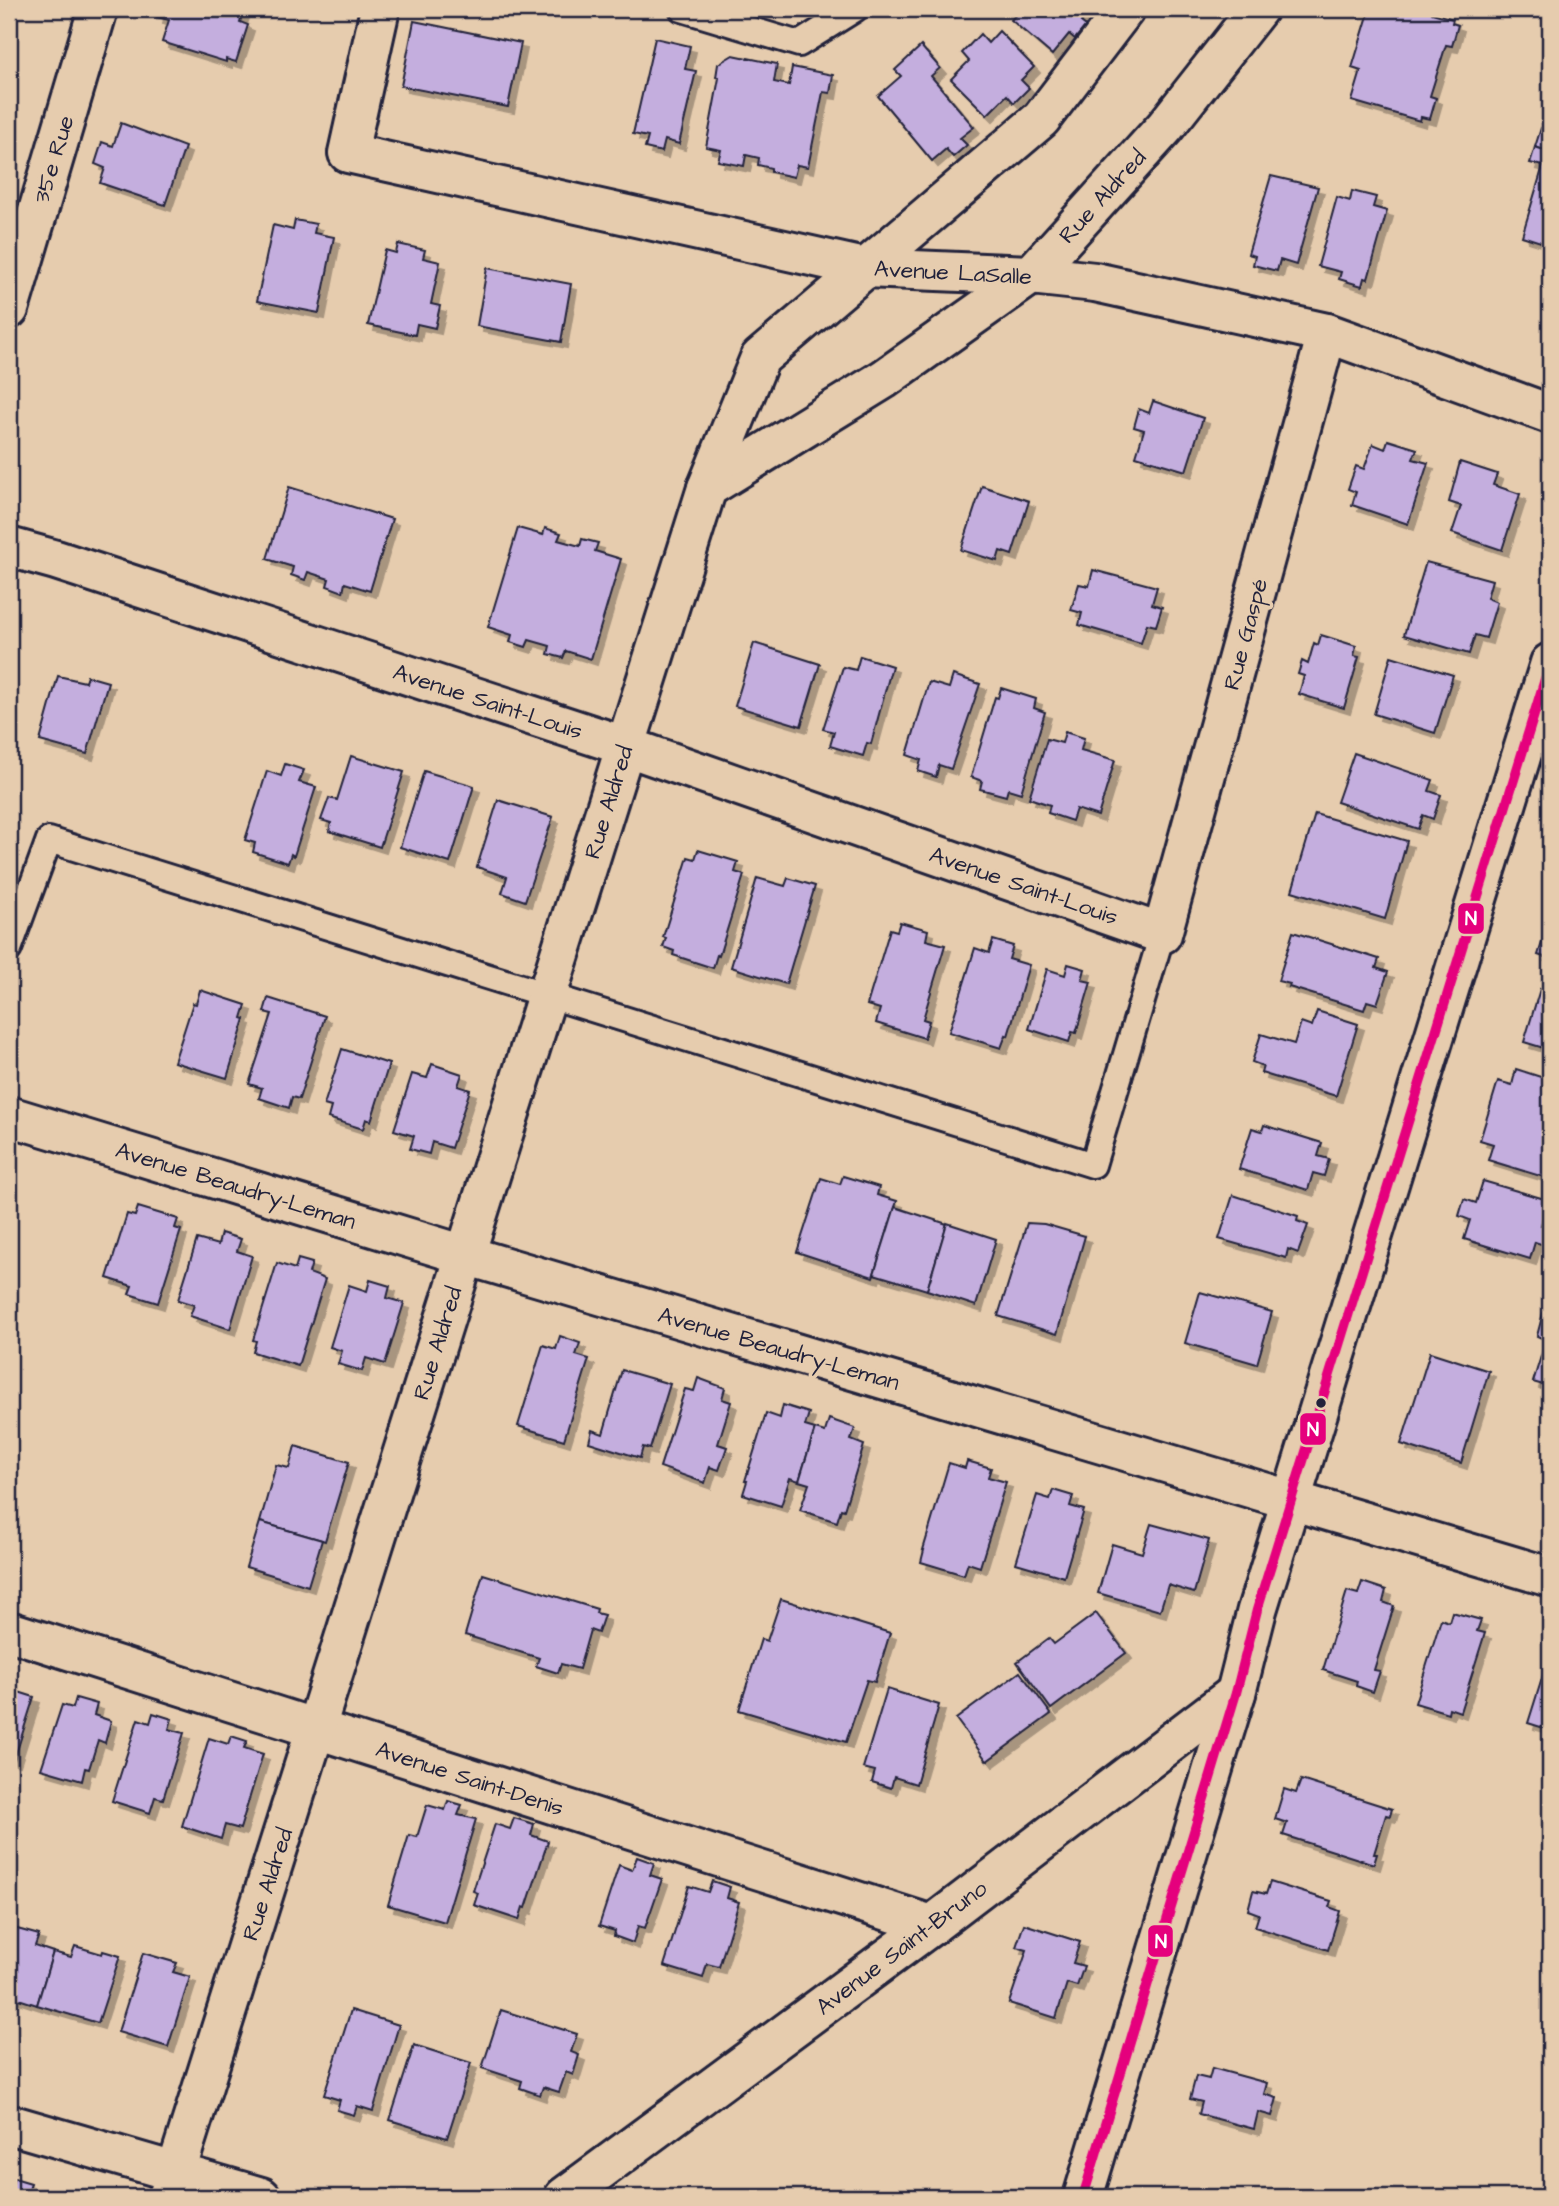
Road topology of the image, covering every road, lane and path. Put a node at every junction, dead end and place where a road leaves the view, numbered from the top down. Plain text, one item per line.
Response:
1 (98, 9) edge
2 (380, 9) edge
3 (682, 9) edge
4 (855, 9) edge
5 (1125, 9) edge
6 (1258, 9) edge
7 (865, 268) junction
8 (1031, 275) junction
9 (9, 309) edge
10 (1327, 334) junction
11 (1550, 414) edge
12 (707, 488) junction
13 (9, 547) edge
14 (1550, 663) edge
15 (625, 746) junction
16 (1162, 934) junction
17 (9, 949) edge
18 (547, 994) junction
19 (9, 1116) edge
20 (465, 1255) junction
21 (1293, 1499) junction
22 (1550, 1575) edge
23 (9, 1631) edge
24 (1236, 1693) junction
25 (316, 1729) junction
26 (932, 1925) junction
27 (9, 2124) edge
28 (172, 2185) edge
29 (261, 2197) edge
30 (564, 2197) edge
31 (1083, 2197) edge

1 - 9 street, 35e Rue
2 - 7 street, Avenue LaSalle
3 - 4 lane
5 - 7 street, Rue Aldred
6 - 8 street, Rue Aldred
7 - 8 street, Avenue LaSalle
7 - 12 street, Rue Aldred
8 - 10 street, Avenue LaSalle
8 - 12 street, Rue Aldred
10 - 11 street, Avenue LaSalle
10 - 16 street, Rue Gaspé
12 - 15 street, Rue Aldred
13 - 15 street, Avenue Saint-Louis
14 - 21 street
15 - 16 street, Avenue Saint-Louis
15 - 18 street, Rue Aldred
16 - 18 lane
17 - 18 lane
18 - 20 street, Rue Aldred
19 - 20 street, Avenue Beaudry-Leman
20 - 21 street, Avenue Beaudry-Leman
20 - 25 street, Rue Aldred
21 - 22 street, Avenue Beaudry-Leman
21 - 24 street
23 - 25 street, Avenue Saint-Denis
24 - 26 street, Avenue Saint-Bruno
24 - 31 street
25 - 26 street, Avenue Saint-Denis
25 - 28 street, Rue Aldred
26 - 30 street, Avenue Saint-Bruno
27 - 28 street
28 - 29 street

